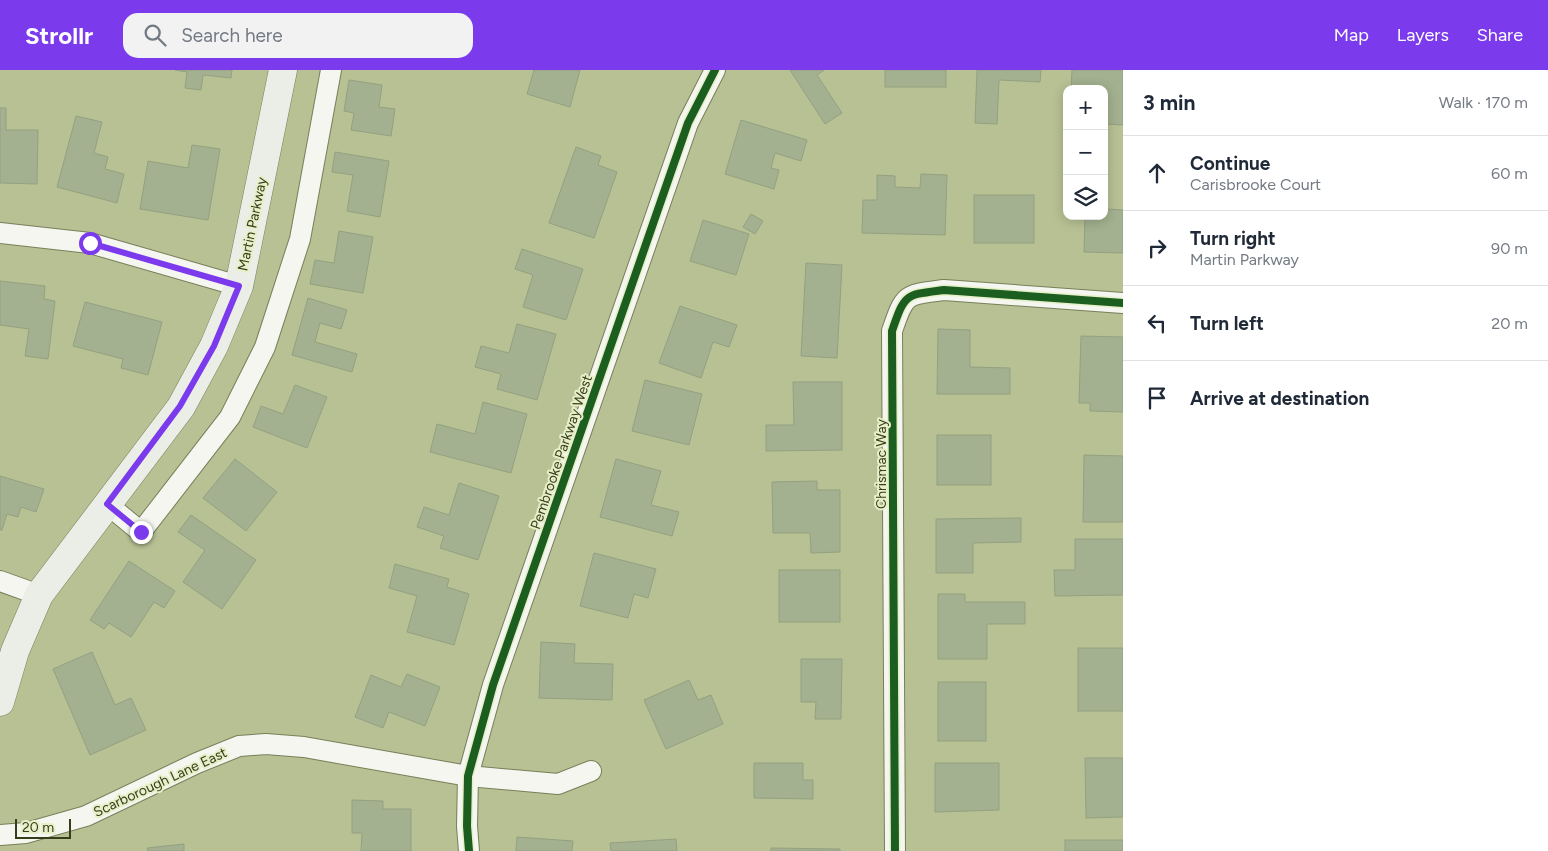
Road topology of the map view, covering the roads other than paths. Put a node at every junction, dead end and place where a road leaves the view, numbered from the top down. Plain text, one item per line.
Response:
1 (283, 70) edge
2 (331, 70) edge
3 (715, 70) edge
4 (0, 234) edge
5 (239, 286) junction
6 (1123, 303) edge
7 (107, 504) junction
8 (0, 581) edge
9 (40, 595) junction
10 (0, 702) edge
11 (591, 771) dead end
12 (468, 776) junction
13 (0, 835) edge
14 (469, 851) edge
15 (895, 851) edge

1 - 5 street, Martin Parkway
2 - 7 street
3 - 12 street, Pembrooke Parkway West
4 - 5 street
5 - 7 street, Martin Parkway
6 - 15 street, Chrismac Way
7 - 9 street, Martin Parkway
8 - 9 street
9 - 10 street, Martin Parkway
11 - 12 street, Scarborough Lane East
12 - 13 street, Scarborough Lane East
12 - 14 street, Pembrooke Parkway West

